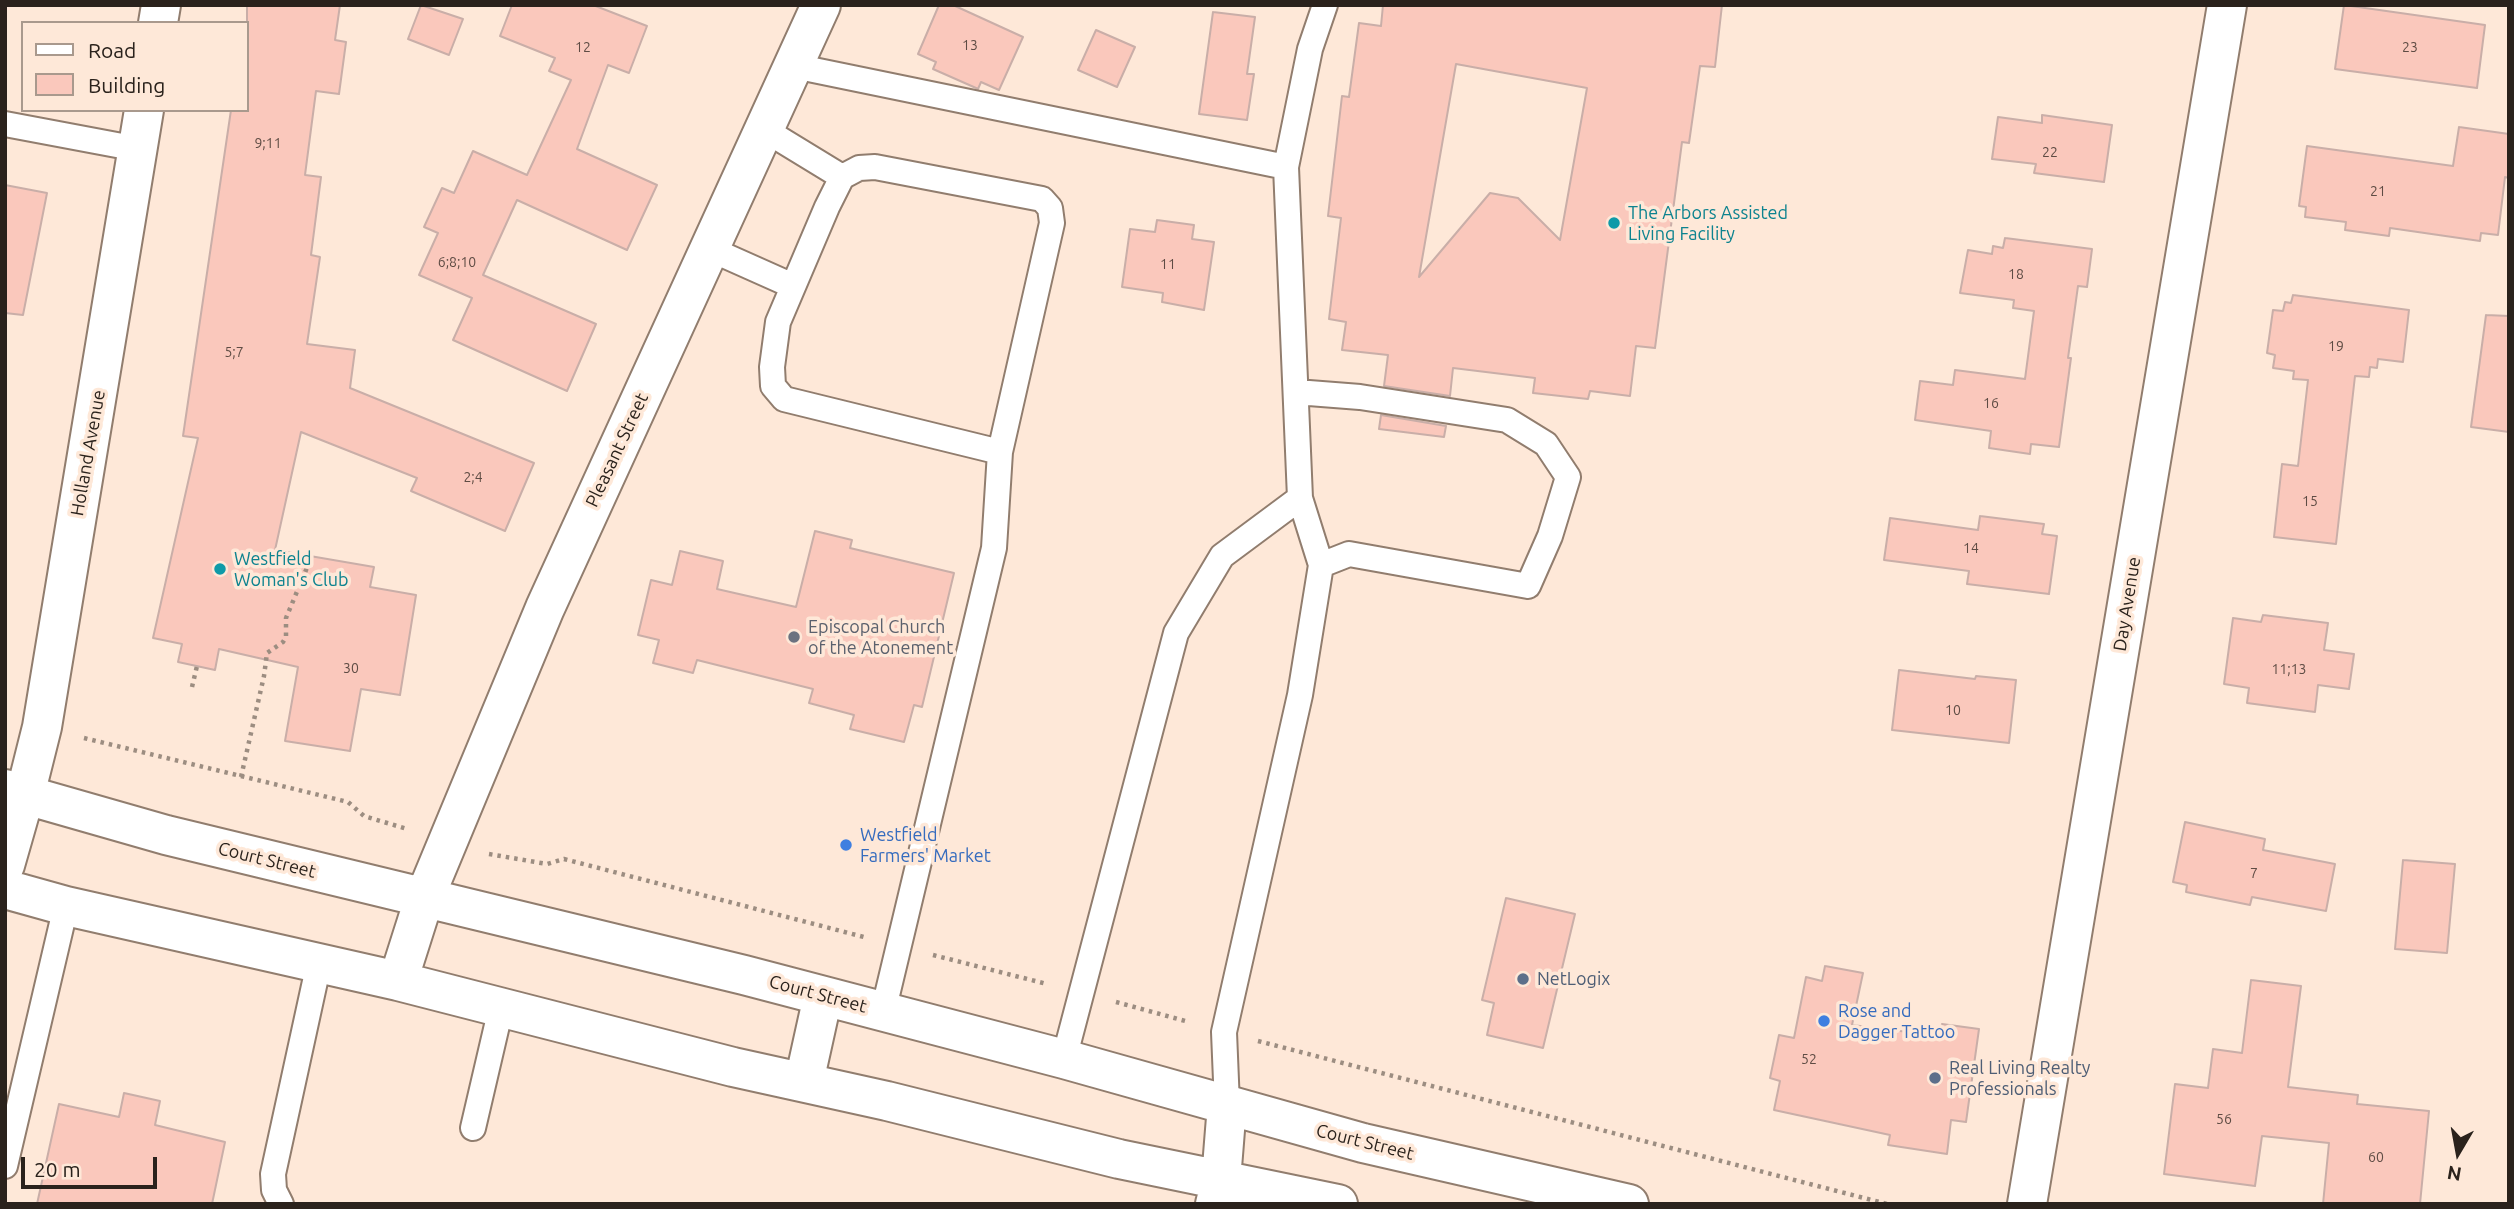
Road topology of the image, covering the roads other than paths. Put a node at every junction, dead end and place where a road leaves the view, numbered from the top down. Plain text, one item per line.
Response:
1 (821, 5) edge
2 (1325, 5) edge
3 (2227, 5) edge
4 (794, 66) junction
5 (144, 112) edge
6 (5, 124) edge
7 (765, 130) junction
8 (138, 149) junction
9 (1286, 167) junction
10 (842, 177) junction
11 (710, 249) junction
12 (793, 286) junction
13 (1296, 393) junction
14 (1000, 452) junction
15 (1300, 498) junction
16 (1321, 565) junction
17 (15, 792) edge
18 (5, 865) edge
19 (5, 889) edge
20 (424, 899) junction
21 (66, 906) junction
22 (319, 963) junction
23 (398, 981) junction
24 (823, 996) junction
25 (501, 1008) junction
26 (883, 1012) junction
27 (1064, 1059) junction
28 (804, 1082) junction
29 (1227, 1105) junction
30 (473, 1128) dead end
31 (5, 1166) edge
32 (1218, 1192) edge
33 (281, 1204) edge
34 (1338, 1204) edge
35 (1629, 1204) edge
36 (2027, 1204) edge

1 - 4 main road, Pleasant Street
2 - 9 lane
3 - 36 main road, Day Avenue
4 - 7 main road, Pleasant Street
4 - 9 lane
5 - 8 main road, Holland Avenue
6 - 8 lane
7 - 10 lane
7 - 11 main road, Pleasant Street
8 - 17 main road, Holland Avenue
9 - 13 lane
10 - 12 lane
10 - 14 lane
11 - 12 lane
11 - 20 main road, Pleasant Street
12 - 14 lane
13 - 15 lane
13 - 16 lane
14 - 26 lane
15 - 16 lane
15 - 27 lane
16 - 29 lane
17 - 18 main road, Holland Avenue
17 - 20 main road, Court Street
19 - 21 main road
20 - 23 main road, Pleasant Street
20 - 24 main road, Court Street
21 - 22 main road
21 - 31 lane
22 - 23 main road
22 - 33 lane
23 - 25 main road
24 - 26 main road, Court Street
24 - 28 main road
25 - 28 main road
25 - 30 lane
26 - 27 main road, Court Street
27 - 29 main road, Court Street
28 - 32 main road
29 - 32 main road
29 - 35 main road, Court Street
32 - 34 main road

